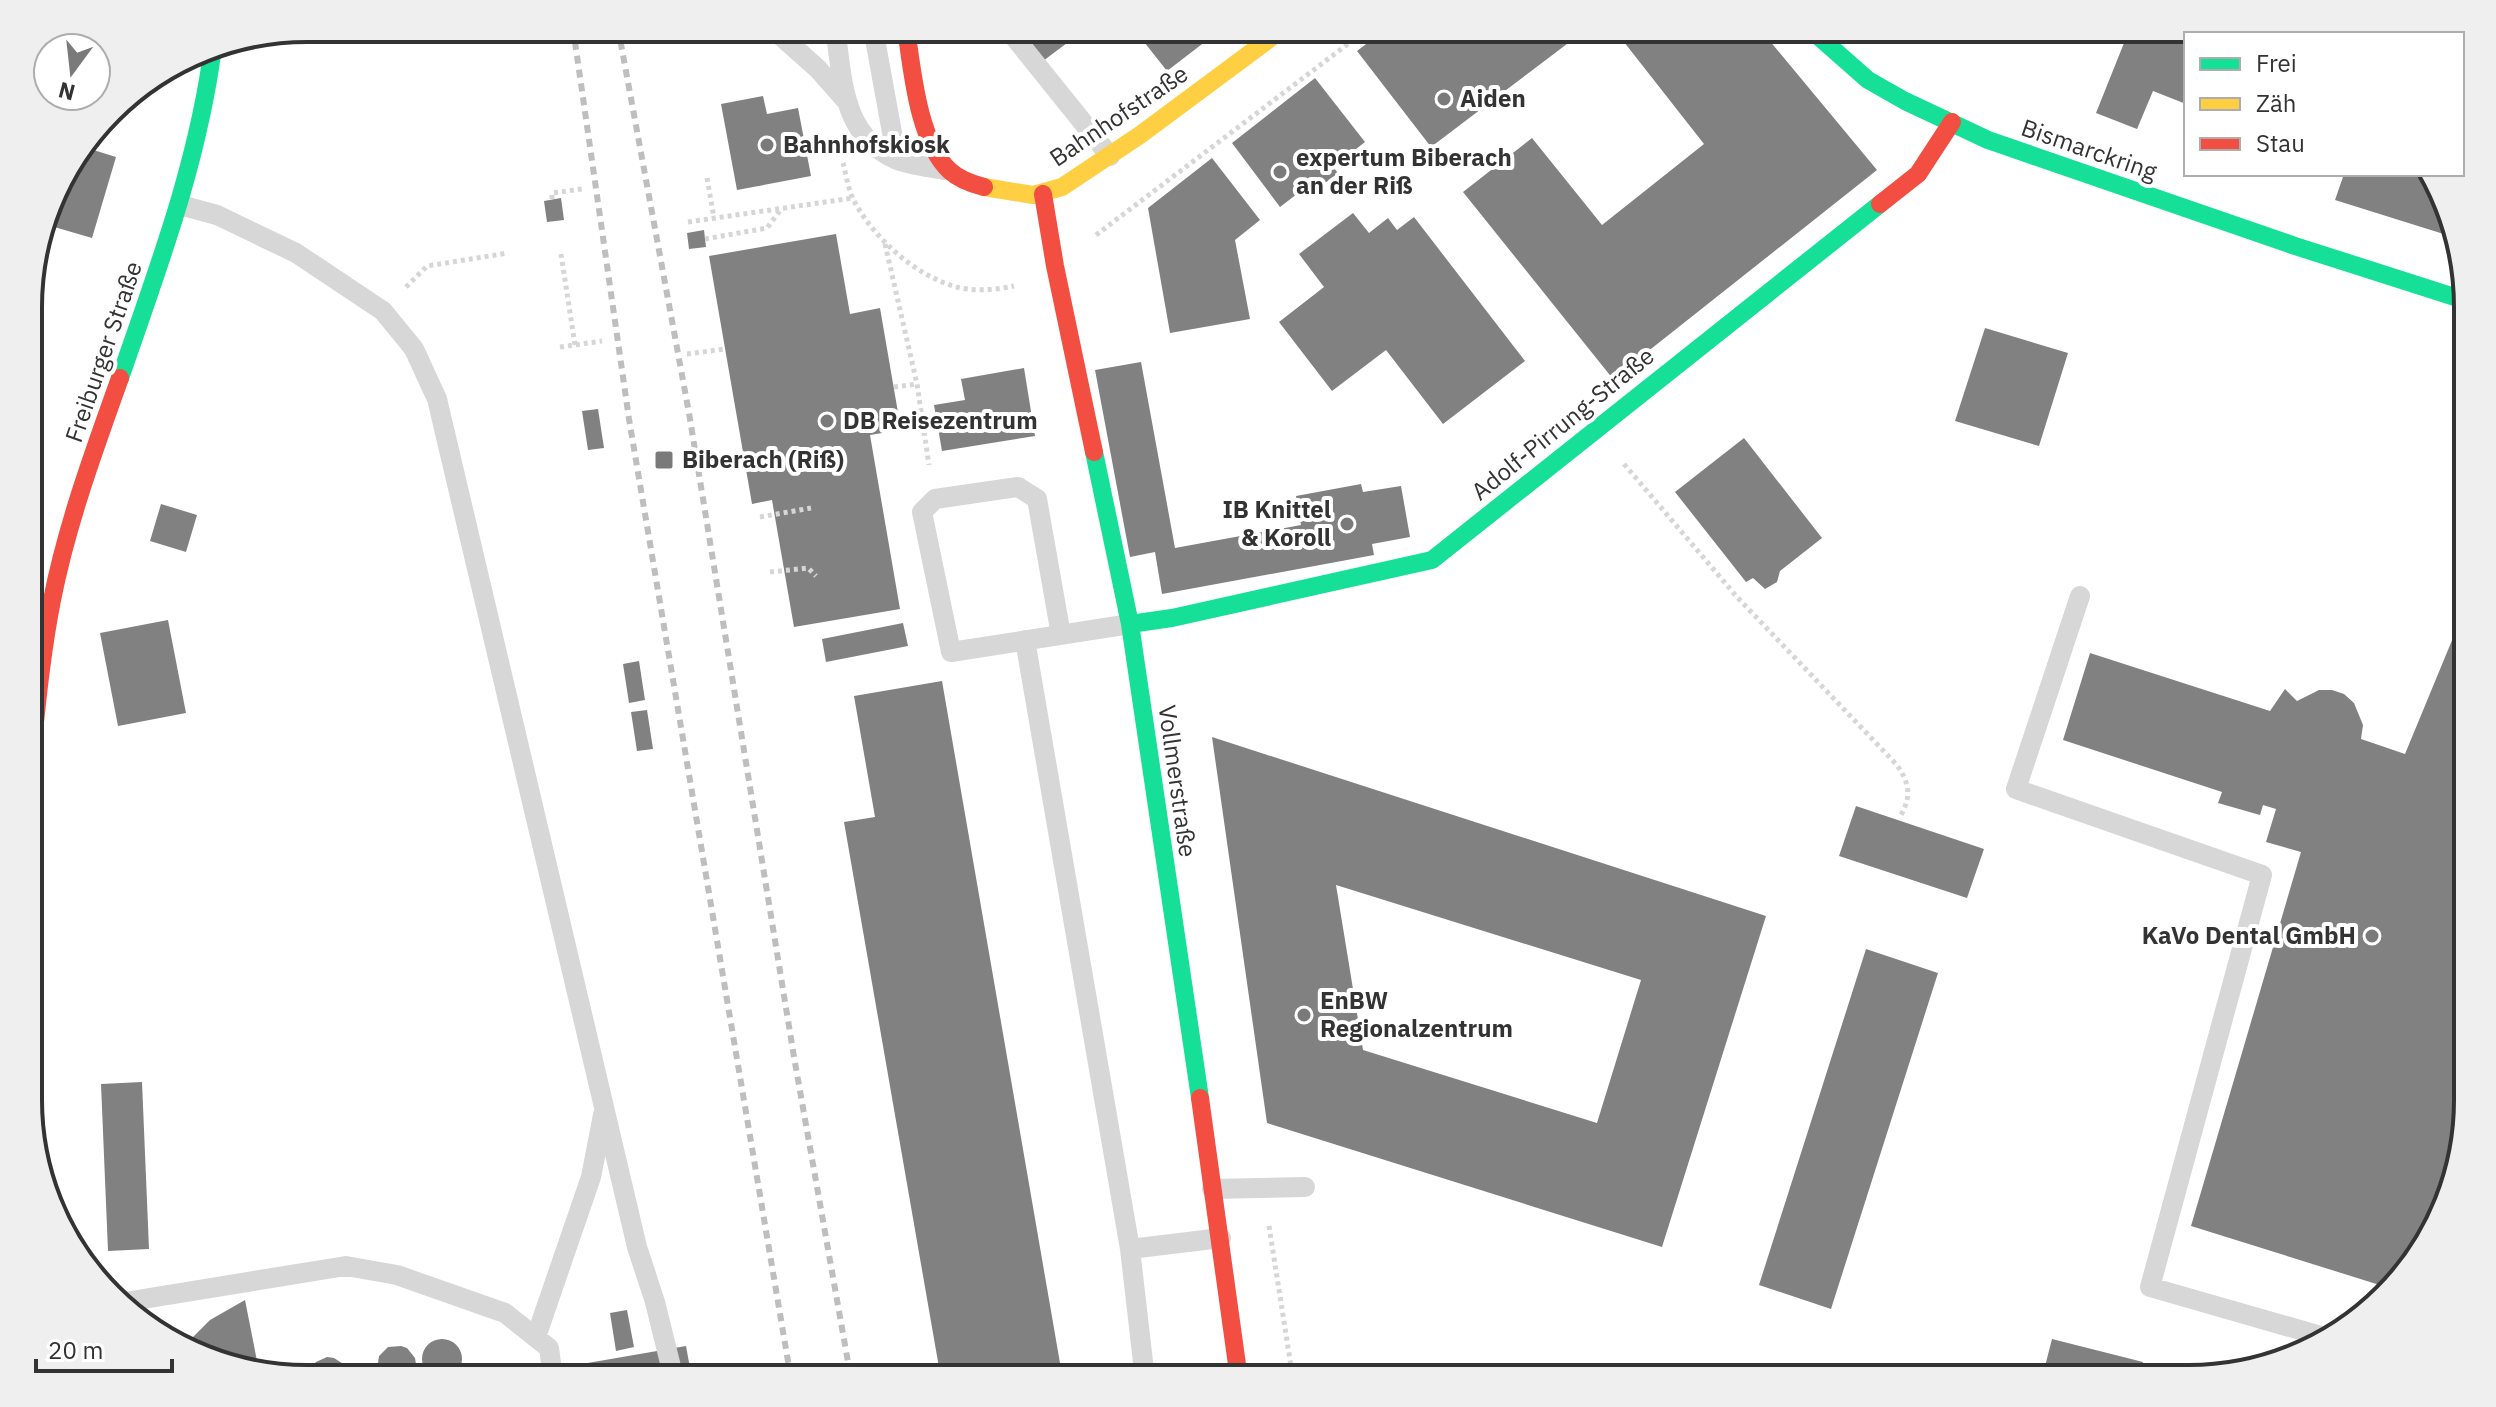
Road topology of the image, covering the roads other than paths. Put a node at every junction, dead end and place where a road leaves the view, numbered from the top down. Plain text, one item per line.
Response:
1 (1264, 42) edge
2 (1825, 42) edge
3 (789, 43) edge
4 (838, 43) edge
5 (876, 43) edge
6 (909, 43) edge
7 (1019, 43) edge
8 (212, 60) edge
9 (848, 103) junction
10 (1952, 122) junction
11 (1110, 156) junction
12 (897, 160) junction
13 (948, 171) junction
14 (1043, 194) junction
15 (180, 205) junction
16 (2453, 296) edge
17 (2080, 596) dead end
18 (1130, 624) junction
19 (1061, 635) junction
20 (1025, 640) junction
21 (42, 667) edge
22 (604, 1108) junction
23 (1305, 1187) dead end
24 (1212, 1189) junction
25 (1221, 1238) junction
26 (1130, 1249) junction
27 (134, 1300) edge
28 (2313, 1334) edge
29 (536, 1337) junction
30 (551, 1365) edge
31 (670, 1365) edge
32 (1143, 1365) edge
33 (1237, 1365) edge

1 - 11 street, Bahnhofstraße
2 - 10 street, Bismarckring
3 - 9 lane
4 - 9 lane
5 - 12 lane
6 - 13 street
7 - 11 lane
8 - 15 street, Freiburger Straße
9 - 12 lane
10 - 16 street, Bismarckring
10 - 18 street, Adolf-Pirrung-Straße
11 - 14 street, Bahnhofstraße
12 - 13 lane
13 - 14 street, Bahnhofstraße
14 - 18 street, Vollmerstraße
15 - 21 street, Freiburger Straße
15 - 22 lane
17 - 28 lane
18 - 19 lane
18 - 24 street, Vollmerstraße
19 - 20 lane
19 - 20 lane
20 - 26 lane
22 - 29 lane
22 - 31 lane
23 - 24 lane
24 - 25 street, Vollmerstraße
25 - 26 lane
25 - 33 street, Vollmerstraße
26 - 32 lane
27 - 29 lane
29 - 30 lane

